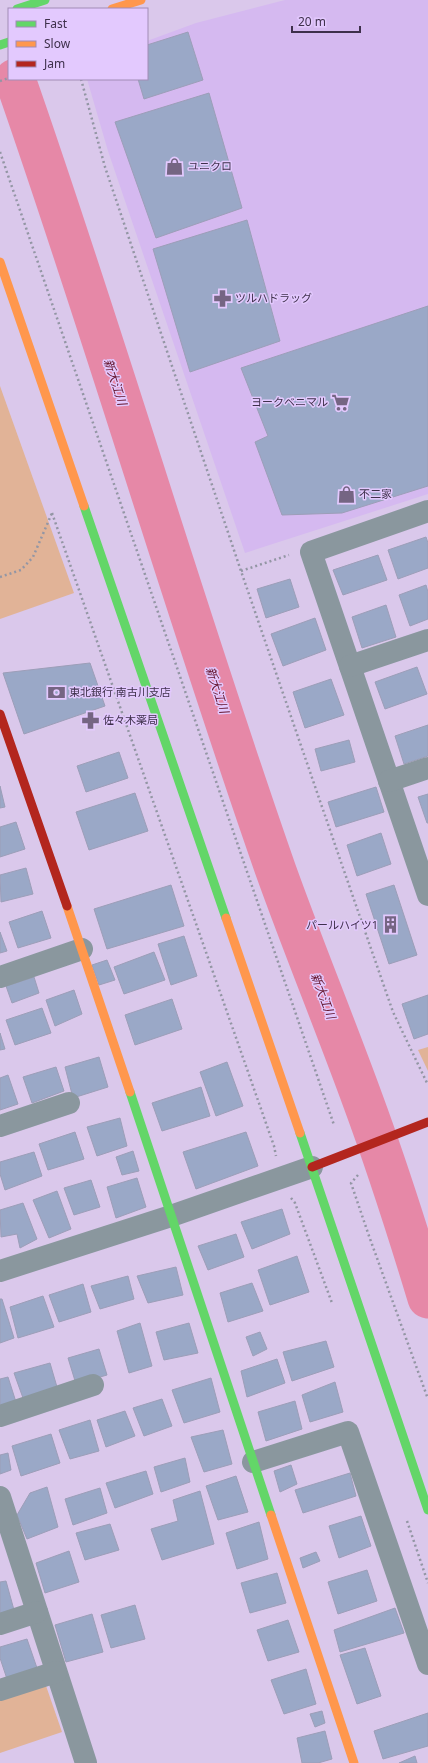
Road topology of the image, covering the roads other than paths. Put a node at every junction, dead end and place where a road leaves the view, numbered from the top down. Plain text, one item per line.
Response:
1 (43, 0) edge
2 (141, 0) edge
3 (20, 8) edge
4 (115, 8) edge
5 (0, 262) edge
6 (428, 511) edge
7 (428, 640) edge
8 (350, 666) junction
9 (0, 714) edge
10 (428, 768) edge
11 (389, 780) junction
12 (428, 895) edge
13 (82, 950) junction
14 (0, 976) edge
15 (69, 1103) dead end
16 (428, 1122) edge
17 (0, 1126) edge
18 (312, 1167) junction
19 (171, 1216) junction
20 (0, 1271) edge
21 (93, 1385) dead end
22 (0, 1416) edge
23 (253, 1462) junction
24 (0, 1497) edge
25 (428, 1510) edge
26 (8, 1549) edge
27 (37, 1612) junction
28 (0, 1624) edge
29 (428, 1664) edge
30 (56, 1672) junction
31 (0, 1690) edge
32 (86, 1763) edge
33 (354, 1763) edge

1 - 3 main road
2 - 4 main road
5 - 18 main road
6 - 8 street
7 - 8 street
8 - 11 street
9 - 13 main road
10 - 11 street
11 - 12 street
13 - 14 street
13 - 19 main road
15 - 17 street
16 - 18 main road
18 - 19 street
18 - 25 main road
19 - 20 street
19 - 23 main road
21 - 22 street
23 - 29 street
23 - 33 main road
24 - 26 street
26 - 27 street
27 - 28 street
27 - 30 street
30 - 31 street
30 - 32 street

